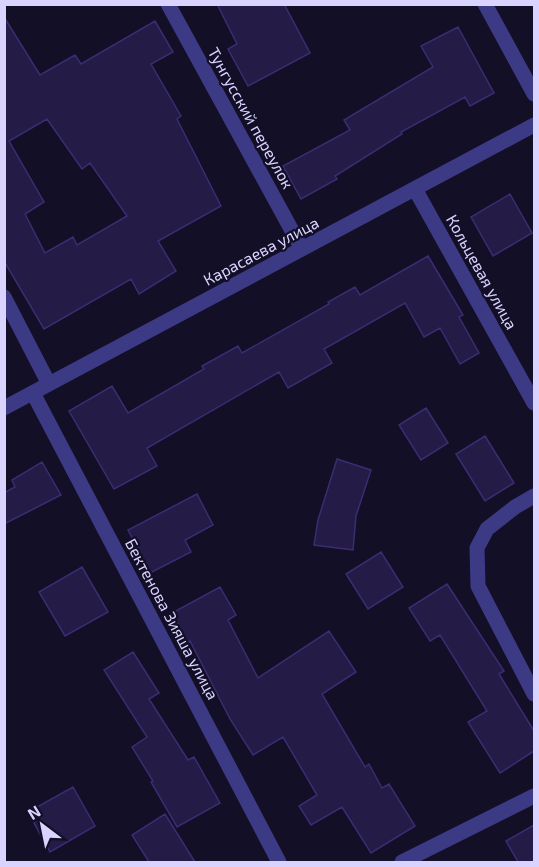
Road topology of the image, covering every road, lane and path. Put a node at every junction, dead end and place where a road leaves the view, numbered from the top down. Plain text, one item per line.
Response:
1 (168, 4) edge
2 (485, 4) edge
3 (534, 94) edge
4 (534, 125) edge
5 (415, 189) junction
6 (302, 249) junction
7 (4, 297) edge
8 (49, 384) junction
9 (33, 393) junction
10 (534, 403) edge
11 (4, 408) edge
12 (534, 496) edge
13 (534, 694) edge
14 (534, 796) edge
15 (279, 862) edge
16 (402, 862) edge

1 - 6 street, Тунгусский переулок
2 - 3 street
4 - 5 street, Карасаева улица
5 - 6 street, Карасаева улица
5 - 10 street, Кольцевая улица
6 - 8 street, Карасаева улица
7 - 8 street
8 - 9 street, Карасаева улица
9 - 11 street, Карасаева улица
9 - 15 street, Бектенова Зияша улица
12 - 13 street
14 - 16 street

